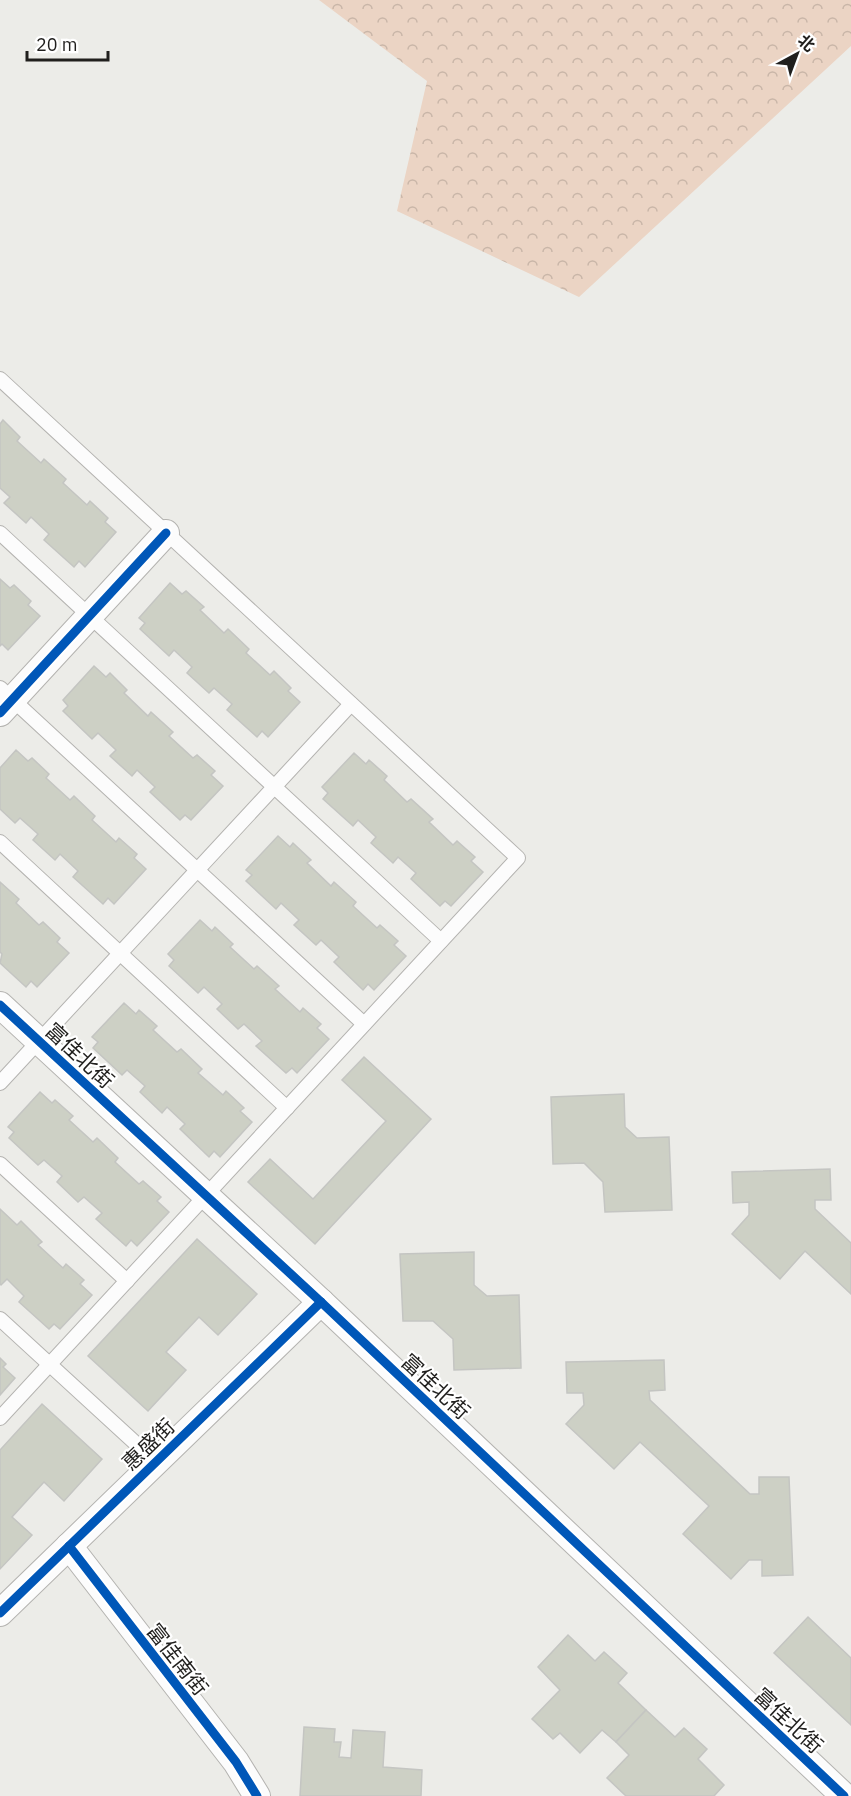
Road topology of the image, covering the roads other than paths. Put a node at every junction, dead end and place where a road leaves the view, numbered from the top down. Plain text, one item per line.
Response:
1 (0, 379) edge
2 (0, 533) edge
3 (166, 533) junction
4 (89, 616) junction
5 (4, 700) edge
6 (351, 704) junction
7 (274, 787) junction
8 (0, 842) edge
9 (197, 870) junction
10 (441, 941) junction
11 (120, 953) junction
12 (0, 1005) edge
13 (364, 1024) junction
14 (39, 1041) junction
15 (0, 1083) edge
16 (287, 1108) junction
17 (0, 1164) edge
18 (206, 1196) junction
19 (127, 1281) junction
20 (321, 1302) junction
21 (0, 1319) edge
22 (50, 1365) junction
23 (0, 1418) edge
24 (156, 1462) junction
25 (69, 1546) junction
26 (0, 1613) edge
27 (257, 1796) edge
28 (844, 1796) edge

1 - 3 lane
2 - 4 lane
3 - 4 street
3 - 6 lane
4 - 5 street
4 - 7 lane
5 - 9 lane
6 - 7 lane
6 - 10 lane
7 - 9 lane
7 - 10 lane
8 - 11 lane
9 - 11 lane
9 - 13 lane
10 - 13 lane
11 - 14 lane
11 - 16 lane
12 - 14 street, 富佳北街
13 - 16 lane
14 - 15 lane
14 - 18 street, 富佳北街
16 - 18 lane
17 - 19 lane
18 - 19 lane
18 - 20 street, 富佳北街
19 - 22 lane
20 - 24 street, 惠盛街
20 - 28 street, 富佳北街
21 - 22 lane
22 - 23 lane
22 - 24 lane
24 - 25 street, 惠盛街
25 - 26 street, 惠盛街
25 - 27 street, 富佳南街

